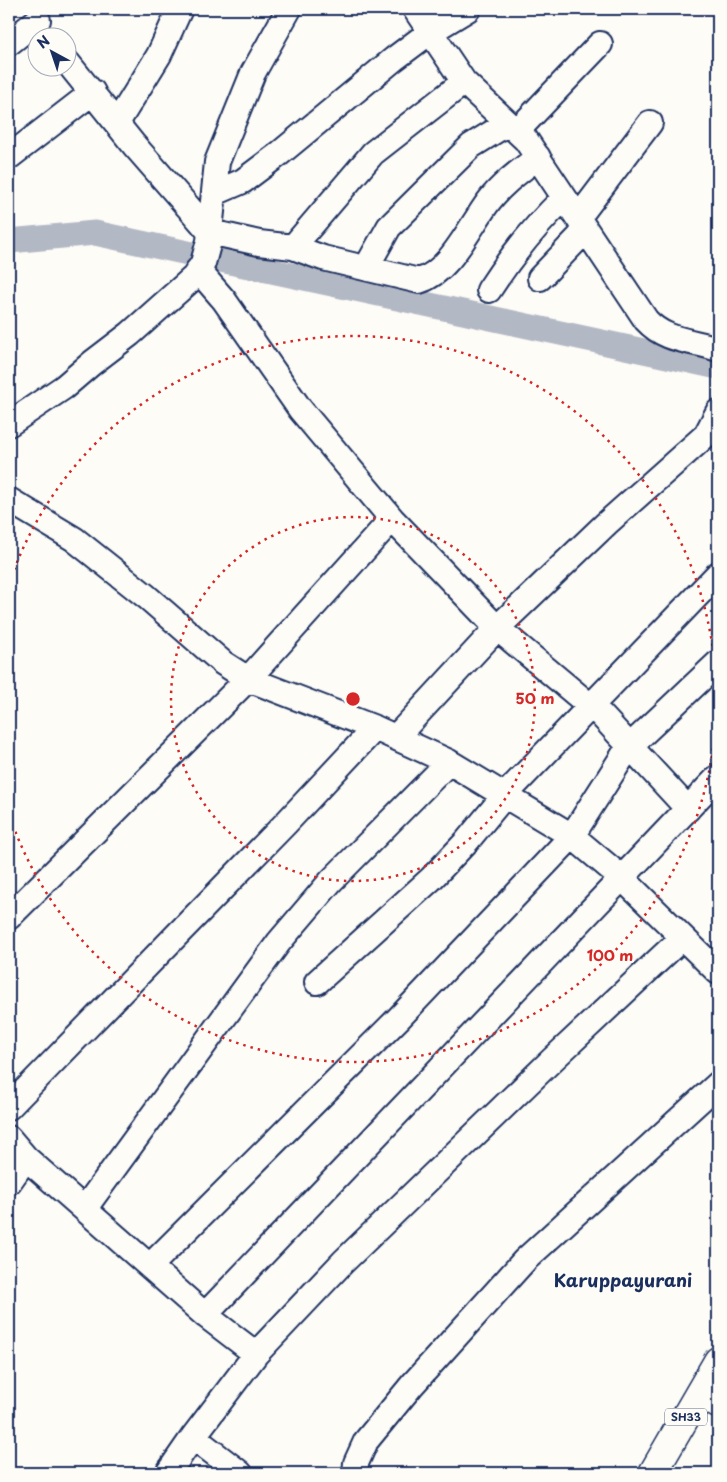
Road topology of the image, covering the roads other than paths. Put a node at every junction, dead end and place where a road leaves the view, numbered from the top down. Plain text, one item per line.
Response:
1 (180, 9) edge
2 (288, 9) edge
3 (415, 9) edge
4 (468, 9) edge
5 (39, 22) edge
6 (430, 32) junction
7 (9, 43) edge
8 (600, 44) dead end
9 (78, 74) edge
10 (464, 82) junction
11 (93, 92) junction
12 (117, 123) junction
13 (650, 123) dead end
14 (512, 127) junction
15 (9, 157) edge
16 (538, 157) junction
17 (215, 193) junction
18 (564, 198) junction
19 (582, 225) junction
20 (292, 246) junction
21 (205, 251) junction
22 (366, 268) junction
23 (540, 278) dead end
24 (489, 290) dead end
25 (718, 349) edge
26 (718, 412) edge
27 (9, 424) edge
28 (712, 442) edge
29 (9, 500) edge
30 (392, 519) junction
31 (718, 574) edge
32 (497, 628) junction
33 (718, 663) edge
34 (248, 679) junction
35 (589, 707) junction
36 (375, 728) junction
37 (396, 737) junction
38 (628, 748) junction
39 (449, 762) junction
40 (718, 778) edge
41 (505, 795) junction
42 (688, 809) junction
43 (572, 836) junction
44 (622, 878) junction
45 (9, 917) edge
46 (682, 938) junction
47 (718, 972) edge
48 (317, 982) dead end
49 (718, 1084) edge
50 (9, 1107) edge
51 (9, 1138) edge
52 (26, 1158) junction
53 (9, 1182) edge
54 (85, 1208) junction
55 (150, 1266) junction
56 (205, 1314) junction
57 (256, 1354) junction
58 (718, 1361) edge
59 (709, 1398) edge
60 (193, 1437) junction
61 (168, 1473) edge
62 (240, 1473) edge
63 (355, 1473) edge
64 (653, 1473) edge

1 - 12 street
2 - 17 street
3 - 6 street
4 - 6 street
5 - 7 street
6 - 10 street
6 - 17 street
8 - 14 street
9 - 11 street
10 - 14 street
10 - 20 street
11 - 12 street
11 - 15 street
12 - 21 street
13 - 19 street
14 - 16 street
14 - 22 street
16 - 18 street
16 - 22 street
17 - 21 street
18 - 19 street
18 - 24 street
19 - 23 street
19 - 25 street
20 - 21 street
20 - 22 street
21 - 27 street
21 - 30 street
26 - 28 street
28 - 32 street
29 - 34 street
30 - 32 street
30 - 34 street
31 - 35 street
32 - 35 street
32 - 37 street
33 - 38 street
34 - 36 street
34 - 45 street
35 - 38 street
35 - 41 street
36 - 37 street
36 - 50 street
37 - 39 street
38 - 42 street
38 - 43 street
39 - 41 street
39 - 54 street
40 - 42 street
41 - 43 street
41 - 48 street
42 - 44 street
43 - 44 street
43 - 55 street
44 - 46 street
44 - 56 street
46 - 47 street
46 - 57 street
49 - 63 street
51 - 52 street
52 - 53 street
52 - 54 street
54 - 55 street
55 - 56 street
56 - 57 street
57 - 60 street
58 - 59 main road, SH33
59 - 64 main road, SH33
60 - 61 street
60 - 62 street

